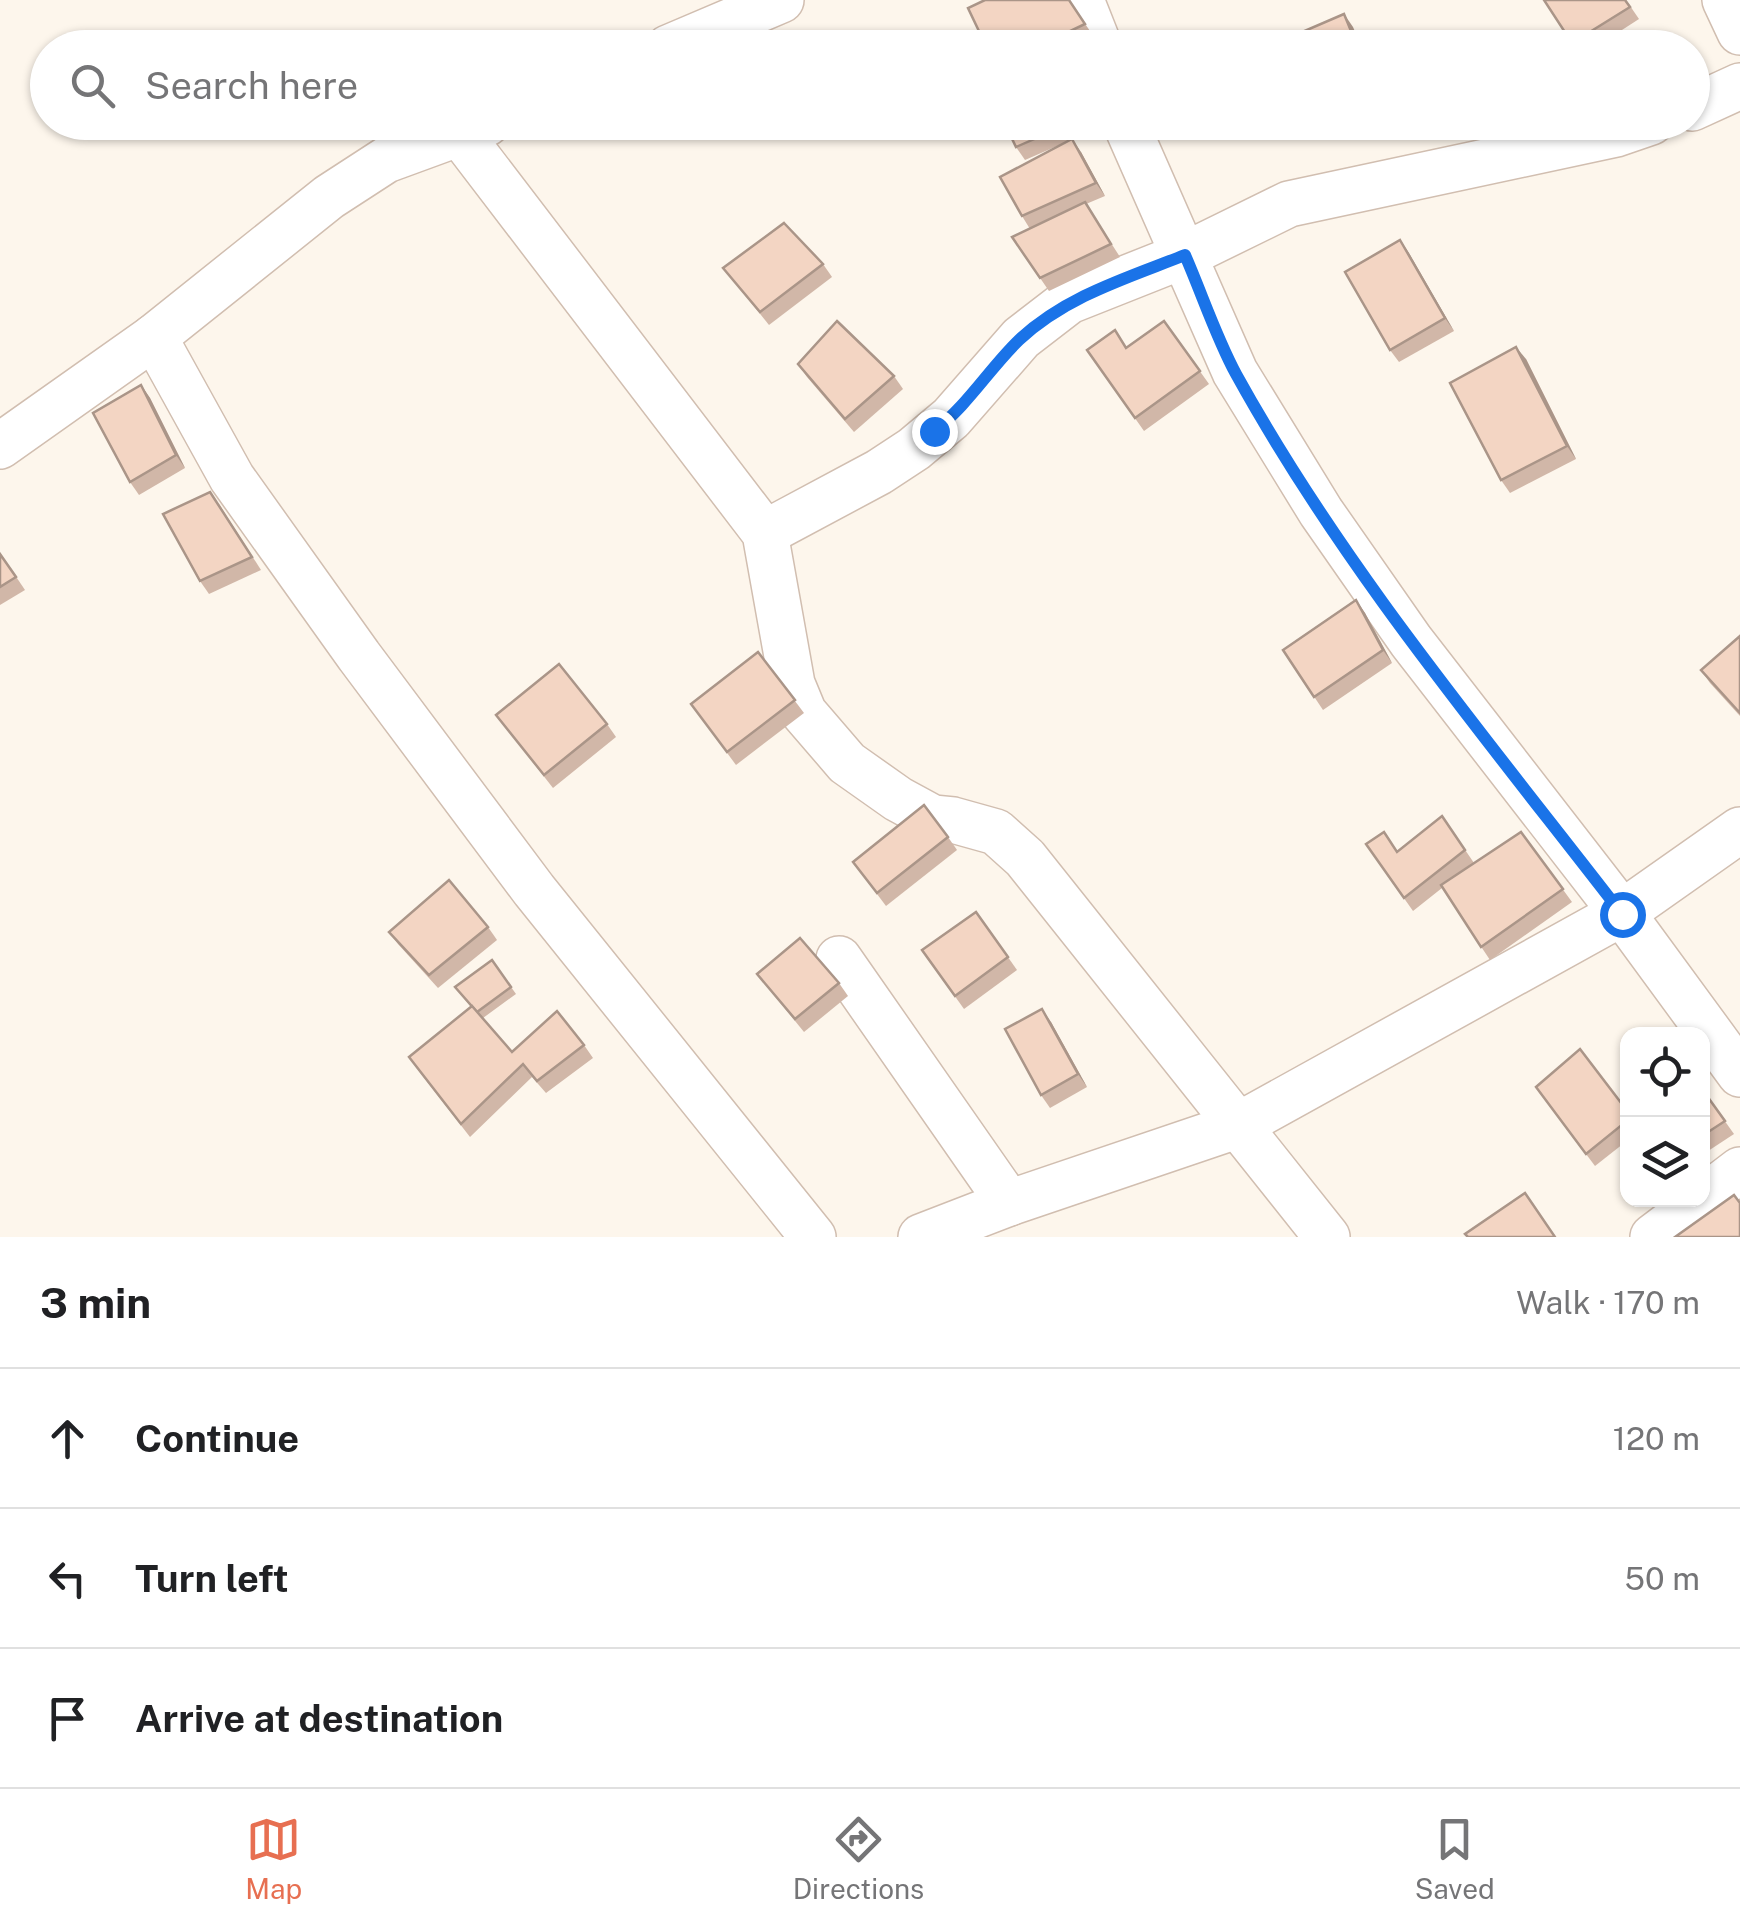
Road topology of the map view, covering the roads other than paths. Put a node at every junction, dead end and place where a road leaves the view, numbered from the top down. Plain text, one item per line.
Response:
1 (781, 0) edge
2 (1082, 0) edge
3 (1725, 0) edge
4 (710, 30) edge
5 (1093, 30) edge
6 (1740, 32) edge
7 (1740, 86) edge
8 (1710, 100) edge
9 (441, 140) edge
10 (483, 140) edge
11 (1133, 140) edge
12 (1587, 140) edge
13 (1185, 255) junction
14 (154, 337) junction
15 (0, 446) edge
16 (765, 533) junction
17 (1740, 830) edge
18 (1622, 914) junction
19 (840, 958) dead end
20 (1740, 1074) edge
21 (1240, 1125) junction
22 (1740, 1170) edge
23 (1710, 1193) edge
24 (1009, 1203) junction
25 (1692, 1207) edge
26 (814, 1237) edge
27 (921, 1237) edge
28 (1327, 1237) edge
29 (1653, 1237) edge

1 - 4 street
2 - 5 street
3 - 6 street
7 - 8 street
9 - 14 street
10 - 16 street
11 - 13 street
12 - 13 street
13 - 16 street
13 - 18 street
14 - 15 street
14 - 26 street
16 - 21 street
17 - 18 street
18 - 20 street
18 - 21 street
19 - 24 street
21 - 24 street
21 - 28 street
22 - 23 street
24 - 27 street
25 - 29 street

